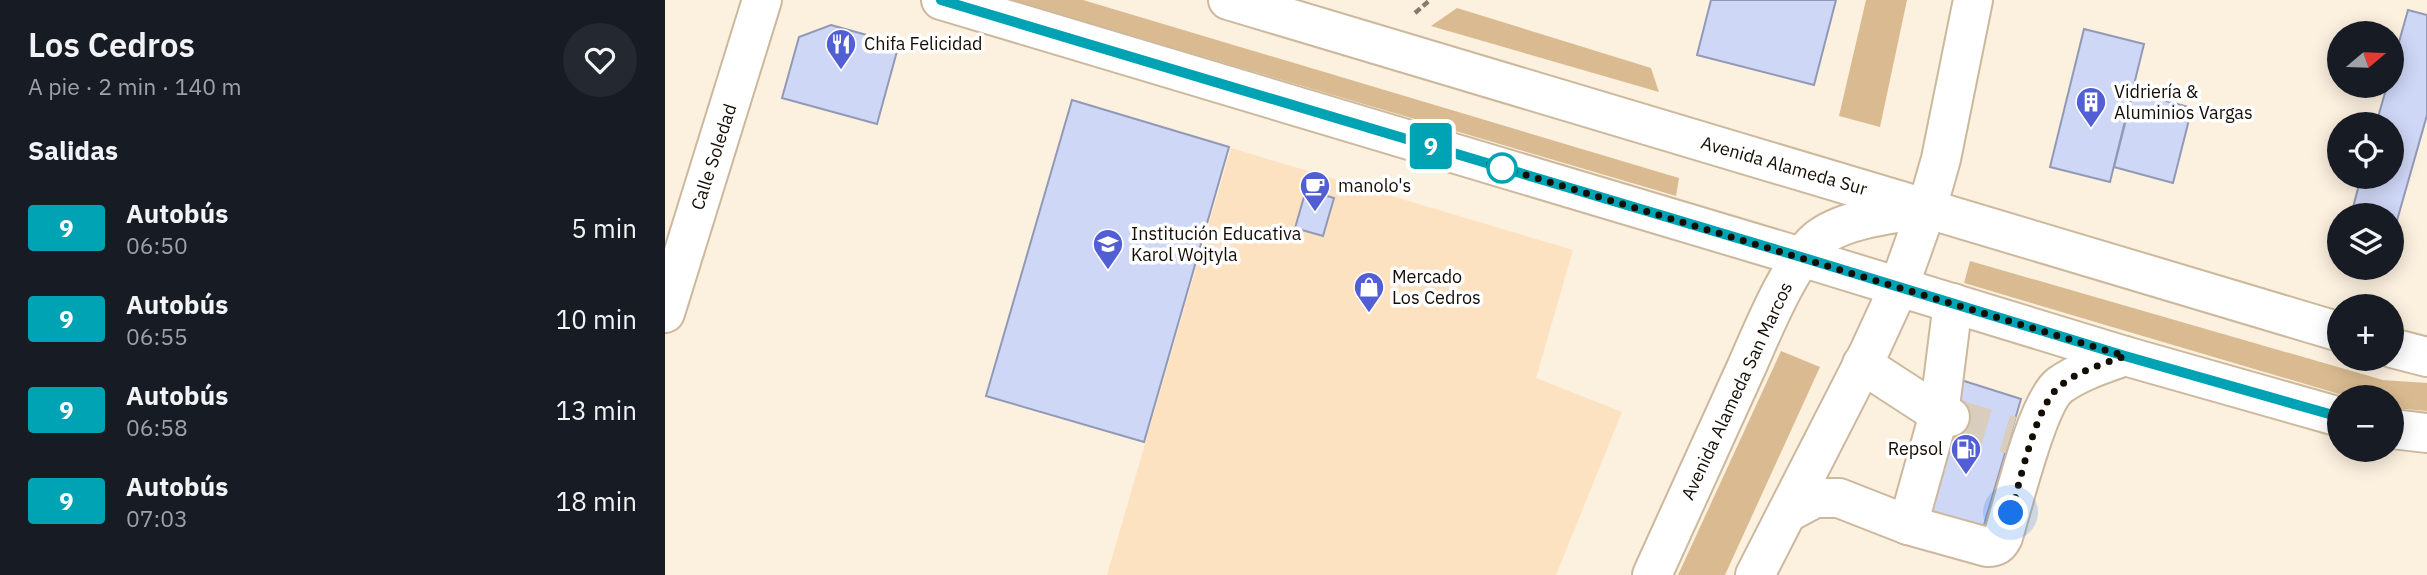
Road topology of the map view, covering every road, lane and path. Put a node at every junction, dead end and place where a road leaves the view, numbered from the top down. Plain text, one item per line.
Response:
1 (762, 0) edge
2 (941, 0) edge
3 (1228, 0) edge
4 (1973, 0) edge
5 (1927, 208) junction
6 (1801, 257) junction
7 (1898, 289) junction
8 (1953, 303) junction
9 (665, 313) edge
10 (2327, 328) edge
11 (2404, 351) edge
12 (2125, 356) junction
13 (2427, 356) edge
14 (1862, 364) junction
15 (2327, 413) edge
16 (1945, 416) junction
17 (2404, 430) edge
18 (2427, 433) edge
19 (1787, 513) junction
20 (1908, 525) junction
21 (1652, 575) edge
22 (1755, 575) edge

1 - 9 main road, Calle Soledad
2 - 6 main road
3 - 5 main road, Avenida Alameda Sur
4 - 5 main road
5 - 6 main road, Avenida Alameda San Marcos
5 - 7 main road
5 - 10 main road, Avenida Alameda Sur
6 - 7 main road
6 - 21 main road, Avenida Alameda San Marcos
7 - 8 main road
7 - 14 main road
8 - 12 main road
8 - 16 main road
11 - 13 main road
12 - 15 main road
12 - 20 main road
14 - 16 main road
14 - 19 main road
16 - 20 main road
17 - 18 main road
19 - 20 main road
19 - 22 main road

